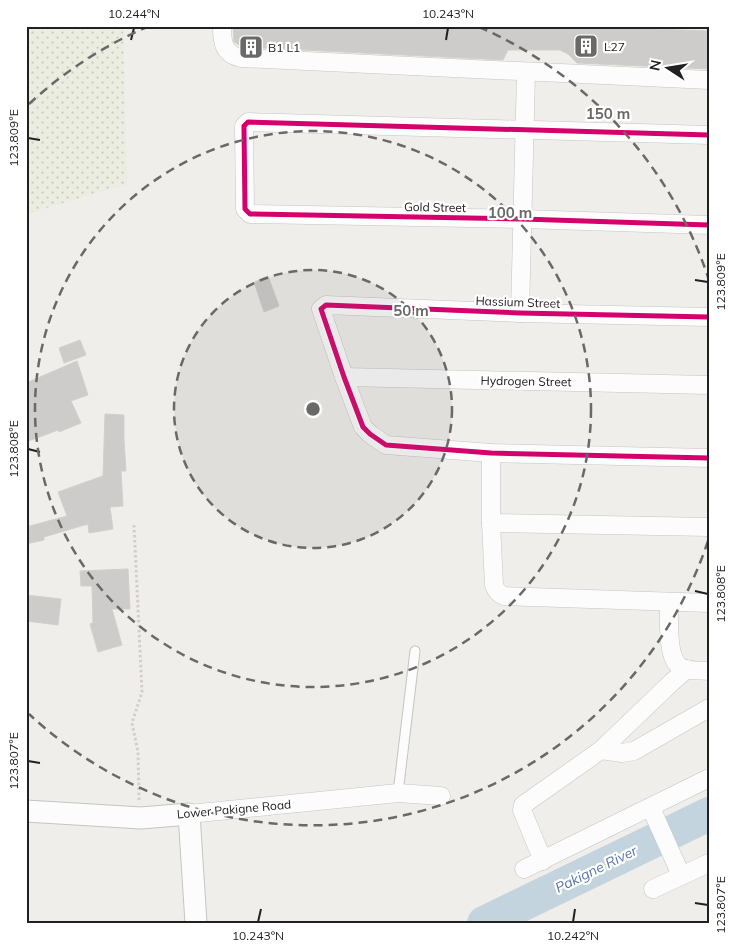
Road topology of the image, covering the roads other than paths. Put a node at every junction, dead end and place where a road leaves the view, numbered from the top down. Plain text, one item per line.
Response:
1 (222, 26) edge
2 (526, 72) junction
3 (709, 80) edge
4 (525, 130) junction
5 (709, 135) edge
6 (522, 219) junction
7 (709, 225) edge
8 (520, 313) junction
9 (709, 317) edge
10 (344, 377) junction
11 (709, 385) edge
12 (491, 453) junction
13 (709, 458) edge
14 (491, 523) junction
15 (709, 527) edge
16 (669, 602) junction
17 (709, 603) edge
18 (415, 651) dead end
19 (688, 669) junction
20 (709, 671) edge
21 (709, 708) edge
22 (601, 750) junction
23 (709, 778) edge
24 (398, 792) junction
25 (441, 796) dead end
26 (26, 811) edge
27 (188, 814) junction
28 (653, 814) junction
29 (543, 861) junction
30 (709, 863) edge
31 (524, 869) dead end
32 (681, 876) junction
33 (653, 889) dead end
34 (196, 923) edge

1 - 2 street
2 - 3 street
2 - 4 street
4 - 5 street
4 - 6 street
4 - 6 street, Gold Street
6 - 7 street, Gold Street
6 - 8 street
8 - 9 street, Hassium Street
8 - 10 street, Hassium Street
10 - 11 street, Hydrogen Street
10 - 12 street
12 - 13 street
12 - 14 street
14 - 15 street
14 - 16 street
16 - 17 street
16 - 19 street
18 - 24 lane
19 - 20 street
19 - 22 street
21 - 22 street
22 - 29 street
23 - 28 street
24 - 25 street, Lower Pakigne Road
24 - 27 street, Lower Pakigne Road
26 - 27 street, Lower Pakigne Road
27 - 34 street
28 - 29 street
28 - 32 street
29 - 31 street
30 - 32 street
32 - 33 street

